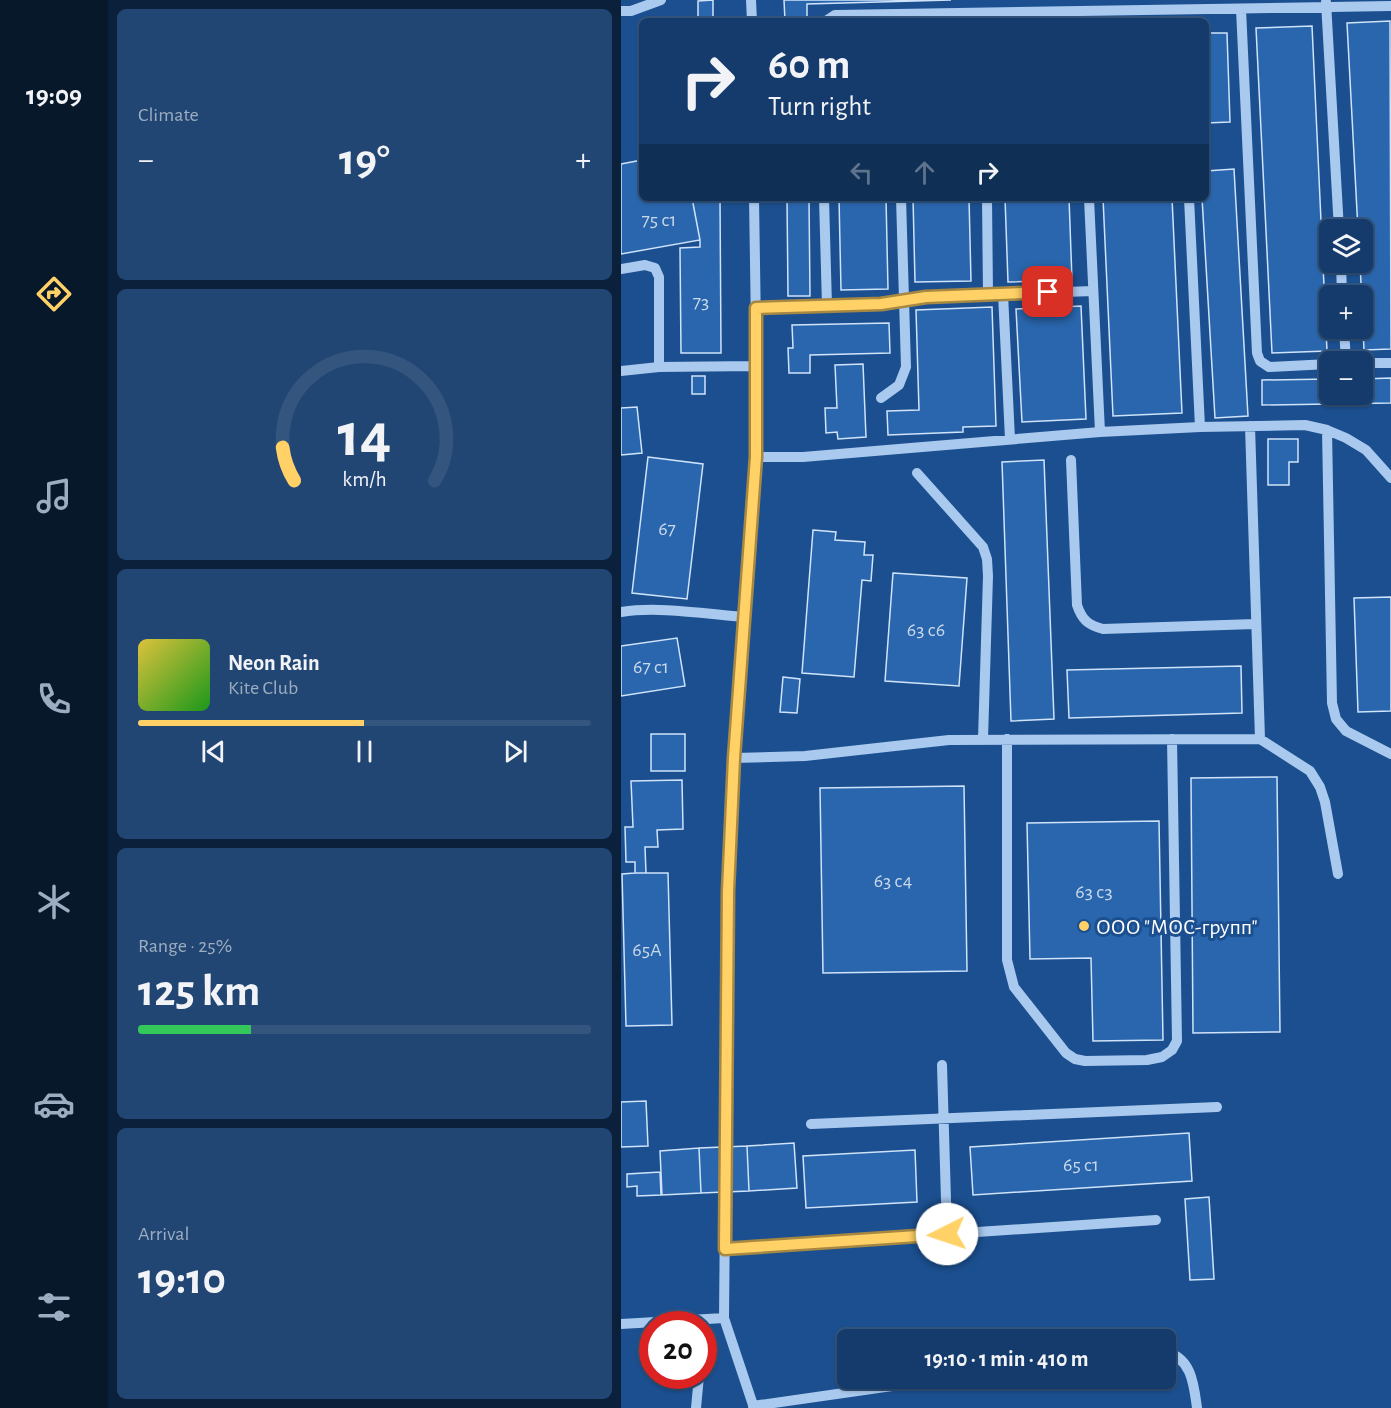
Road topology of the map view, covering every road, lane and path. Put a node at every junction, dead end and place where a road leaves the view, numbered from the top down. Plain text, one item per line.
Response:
1 (661, 0) edge
2 (751, 0) edge
3 (1326, 4) edge
4 (1391, 6) edge
5 (1241, 9) junction
6 (621, 11) edge
7 (1180, 15) edge
8 (1080, 16) edge
9 (983, 17) edge
10 (752, 18) edge
11 (830, 18) edge
12 (896, 18) edge
13 (754, 201) edge
14 (824, 201) edge
15 (901, 201) edge
16 (987, 201) edge
17 (1089, 201) edge
18 (1189, 201) edge
19 (1338, 219) edge
20 (621, 269) edge
21 (1093, 291) junction
22 (988, 294) junction
23 (1003, 294) junction
24 (904, 300) junction
25 (827, 306) junction
26 (756, 308) junction
27 (1373, 363) edge
28 (1391, 363) edge
29 (1319, 364) edge
30 (756, 366) junction
31 (659, 367) junction
32 (621, 371) edge
33 (881, 398) dead end
34 (1250, 426) junction
35 (1200, 427) junction
36 (1327, 430) junction
37 (1100, 432) junction
38 (1010, 439) junction
39 (756, 457) junction
40 (1071, 460) dead end
41 (917, 473) dead end
42 (1391, 478) edge
43 (621, 612) edge
44 (744, 617) junction
45 (1255, 624) junction
46 (983, 739) junction
47 (1007, 739) junction
48 (1172, 739) junction
49 (1260, 739) junction
50 (1391, 754) edge
51 (734, 758) junction
52 (1338, 874) dead end
53 (942, 1065) dead end
54 (1217, 1107) dead end
55 (943, 1119) junction
56 (811, 1124) dead end
57 (1156, 1220) dead end
58 (947, 1234) junction
59 (725, 1249) junction
60 (724, 1318) junction
61 (717, 1319) edge
62 (621, 1324) edge
63 (639, 1324) edge
64 (1176, 1356) edge
65 (698, 1389) edge
66 (874, 1389) edge
67 (753, 1407) edge
68 (696, 1408) edge
69 (1197, 1408) edge

1 - 6 street
2 - 10 street
3 - 4 street
3 - 5 street
3 - 19 street
5 - 7 street
5 - 29 street
7 - 8 street
8 - 9 street
9 - 12 street
11 - 12 street
13 - 26 street
14 - 25 street
15 - 24 street
16 - 22 street
17 - 21 street
18 - 35 street
20 - 31 street
21 - 23 street
21 - 37 street
22 - 23 street
22 - 24 street
23 - 38 street
24 - 25 street
24 - 33 street
25 - 26 street
26 - 30 street
27 - 28 street
30 - 31 street
30 - 39 street
31 - 32 street
34 - 35 street
34 - 36 street
34 - 45 street
35 - 37 street
36 - 42 street
36 - 50 street
37 - 38 street
38 - 39 street
39 - 44 street
40 - 45 street
41 - 46 street
43 - 44 street
44 - 51 street
45 - 49 street
46 - 47 street
46 - 51 street
47 - 48 street
47 - 48 street
48 - 49 street
49 - 52 street
51 - 59 street
53 - 55 street
54 - 55 street
55 - 56 street
55 - 58 street
57 - 58 street
58 - 59 street
59 - 60 street
60 - 61 street
60 - 67 street
62 - 63 street
64 - 69 street
65 - 68 street
66 - 67 street

